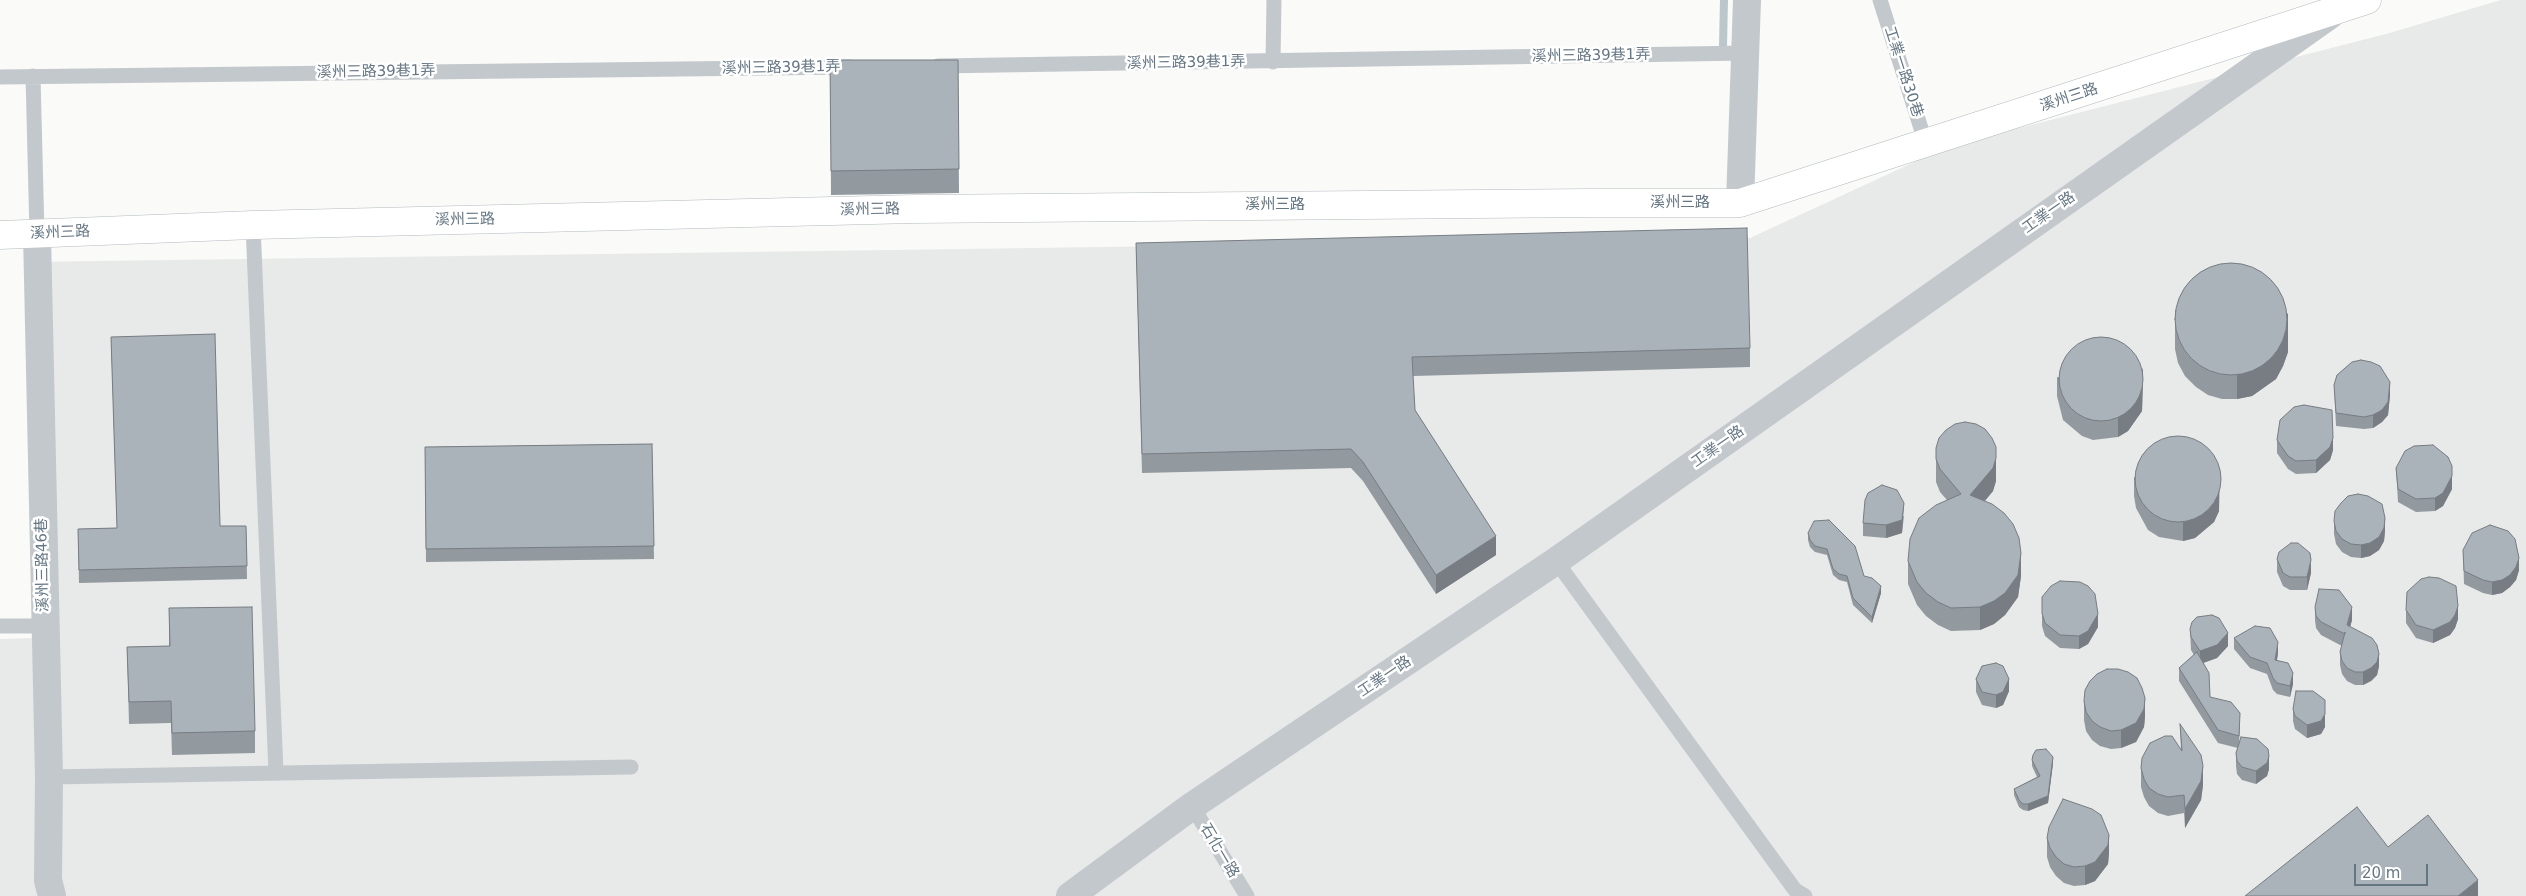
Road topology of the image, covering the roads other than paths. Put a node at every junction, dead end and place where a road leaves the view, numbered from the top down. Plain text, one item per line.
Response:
1 (1274, 0) edge
2 (1747, 0) edge
3 (1880, 0) edge
4 (2367, 0) edge
5 (2339, 8) junction
6 (1747, 53) junction
7 (1273, 62) junction
8 (926, 66) edge
9 (867, 67) edge
10 (33, 76) junction
11 (0, 77) edge
12 (1926, 144) junction
13 (1740, 204) junction
14 (253, 225) junction
15 (0, 234) edge
16 (37, 234) junction
17 (1556, 562) junction
18 (0, 626) edge
19 (44, 626) junction
20 (631, 767) dead end
21 (276, 772) junction
22 (49, 777) junction
23 (1192, 806) junction
24 (52, 896) edge
25 (1070, 896) edge
26 (1247, 896) edge
27 (1805, 896) edge

1 - 7 lane
2 - 6 street
3 - 12 lane, 工業一路30巷
4 - 5 street, 工業一路
5 - 12 street, 溪州三路
5 - 17 street, 工業一路
6 - 7 lane, 溪州三路39巷1弄
6 - 13 street
7 - 8 lane, 溪州三路39巷1弄
9 - 10 lane, 溪州三路39巷1弄
10 - 11 lane, 溪州三路39巷1弄
10 - 16 lane
12 - 13 street, 溪州三路
13 - 14 street, 溪州三路
14 - 16 street, 溪州三路
14 - 21 lane
15 - 16 street, 溪州三路
16 - 19 street, 溪州三路46巷
17 - 23 street, 工業一路
17 - 27 lane
18 - 19 lane
19 - 22 street, 溪州三路46巷
20 - 21 lane
21 - 22 lane
22 - 24 street, 溪州三路46巷
23 - 25 street, 工業一路
23 - 26 lane, 石化一路

